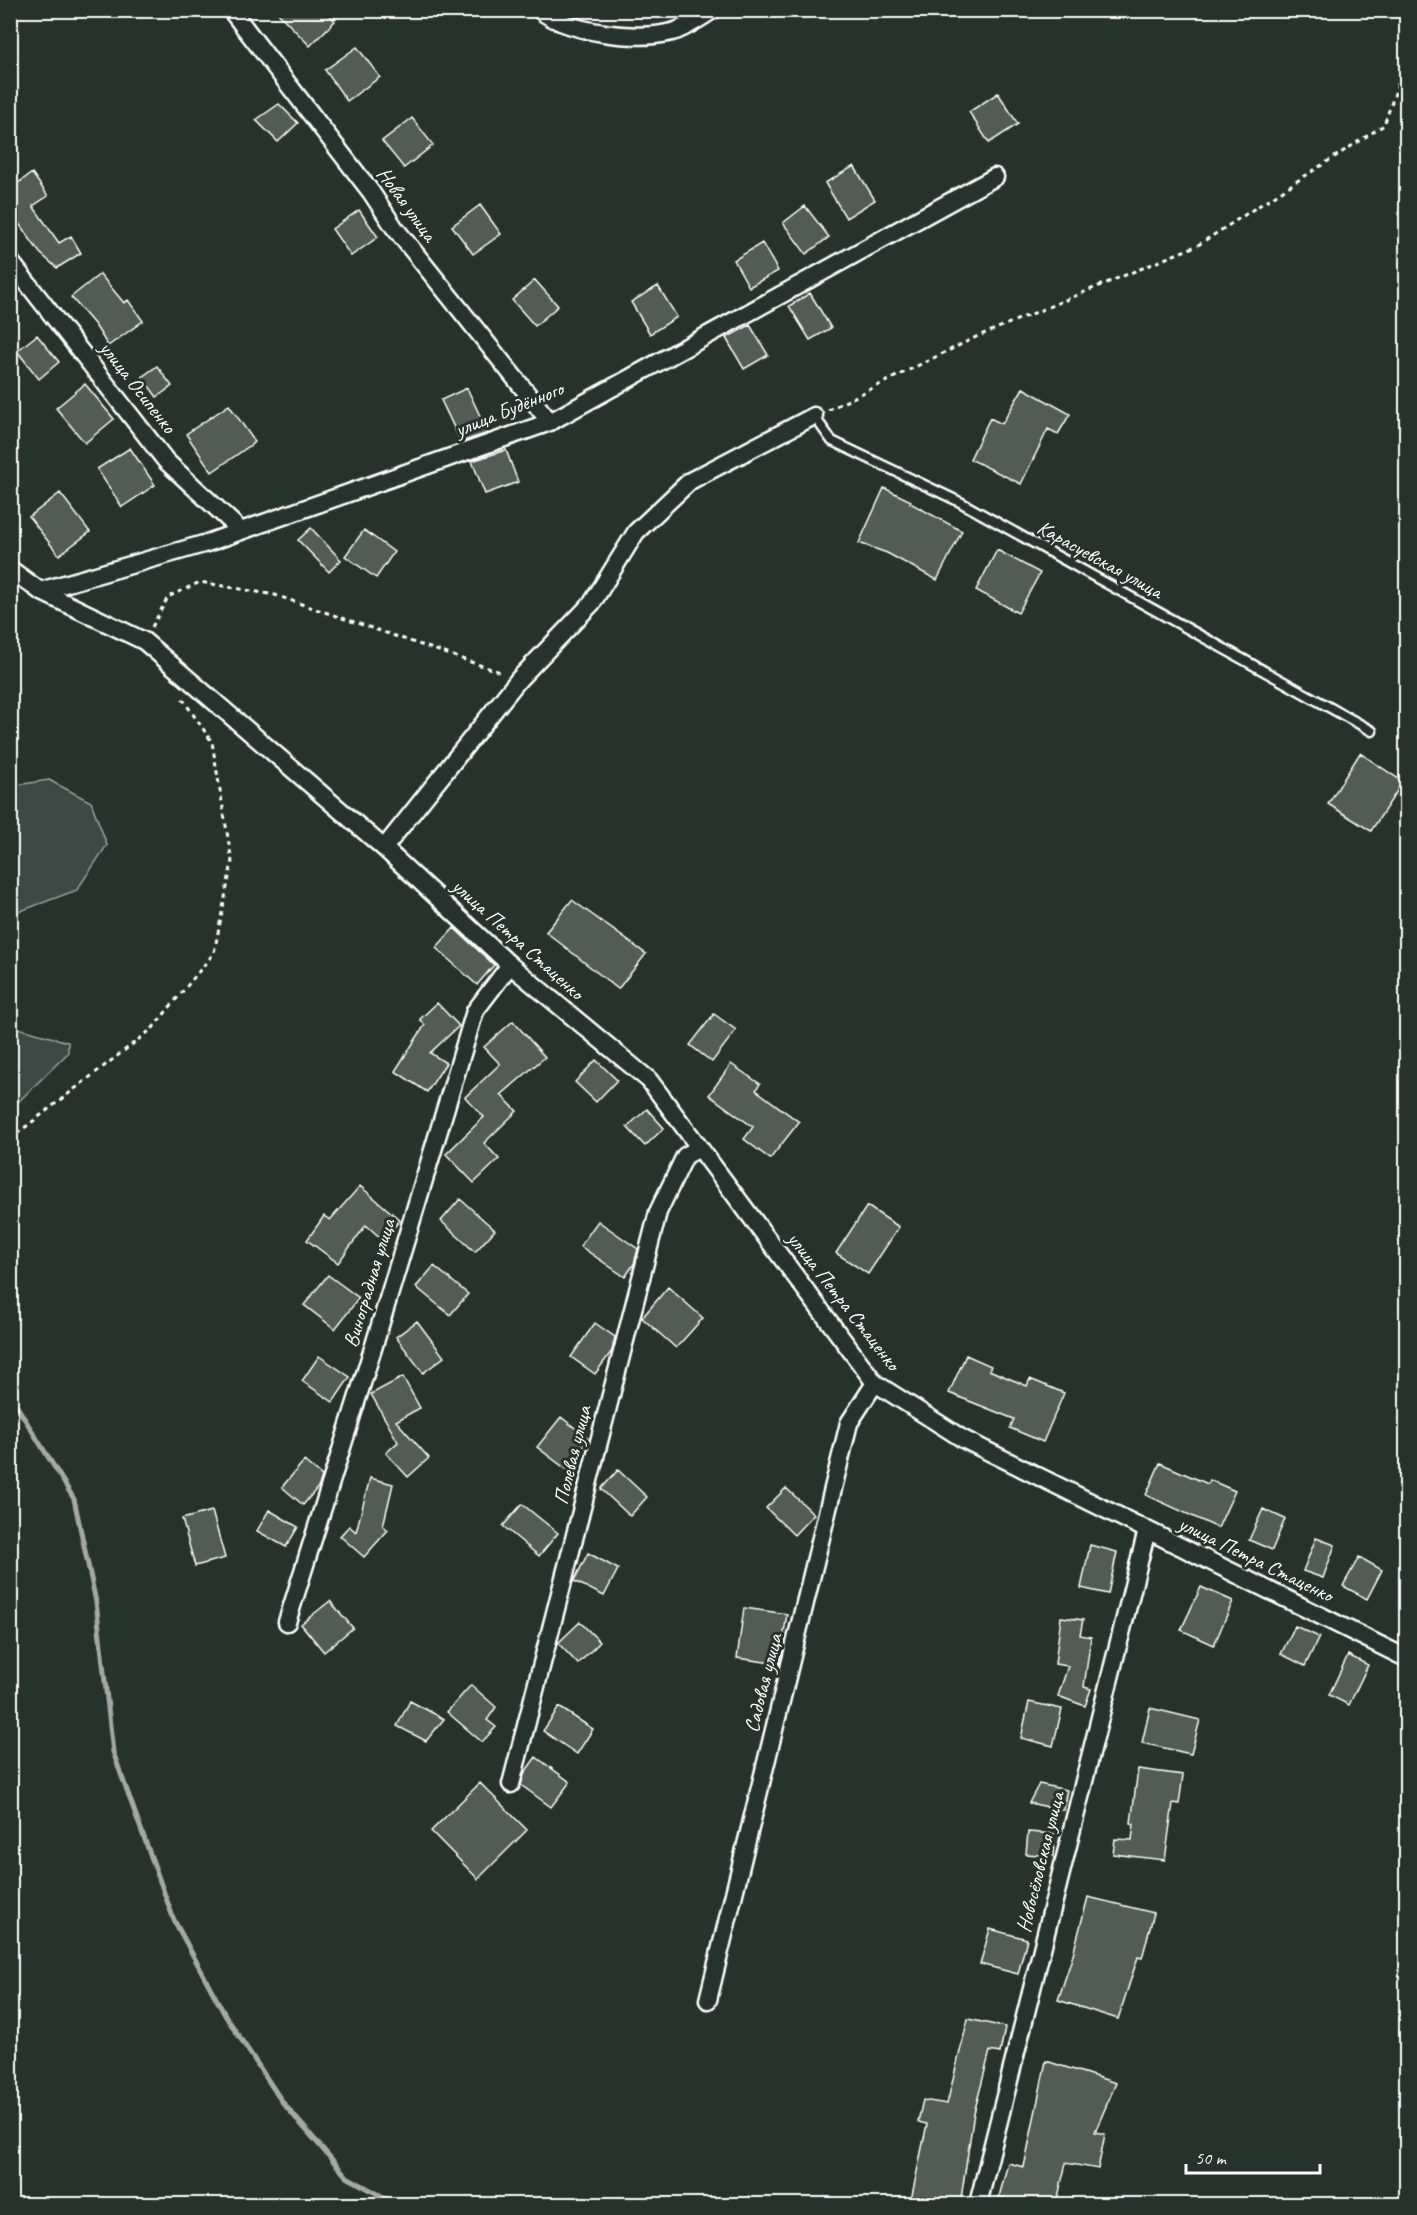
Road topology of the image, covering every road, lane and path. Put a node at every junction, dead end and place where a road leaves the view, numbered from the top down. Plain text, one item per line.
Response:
1 (231, 10) edge
2 (540, 10) edge
3 (713, 10) edge
4 (1407, 61) edge
5 (995, 177) dead end
6 (10, 261) edge
7 (814, 416) junction
8 (550, 422) junction
9 (241, 531) junction
10 (10, 569) edge
11 (40, 591) junction
12 (144, 641) junction
13 (519, 679) junction
14 (181, 696) dead end
15 (1372, 731) dead end
16 (384, 848) junction
17 (510, 965) junction
18 (10, 1139) edge
19 (699, 1148) junction
20 (875, 1383) junction
21 (1147, 1530) junction
22 (287, 1622) dead end
23 (1407, 1658) edge
24 (511, 1784) dead end
25 (708, 2000) dead end
26 (978, 2205) edge

1 - 8 street, Новая улица
2 - 3 street
4 - 7 path
5 - 8 street, улица Будённого
6 - 9 street, улица Осипенко
7 - 13 street
7 - 15 lane, Карасуевская улица
8 - 9 street, улица Будённого
9 - 11 street, улица Будённого
10 - 11 street
11 - 12 street, улица Петра Стаценко
12 - 13 path
12 - 16 street, улица Петра Стаценко
13 - 16 street
14 - 18 path
16 - 17 street, улица Петра Стаценко
17 - 19 street, улица Петра Стаценко
17 - 22 street, Виноградная улица
19 - 20 street, улица Петра Стаценко
19 - 24 street, Полевая улица
20 - 21 street, улица Петра Стаценко
20 - 25 street, Садовая улица
21 - 23 street, улица Петра Стаценко
21 - 26 street, Новосёловская улица

